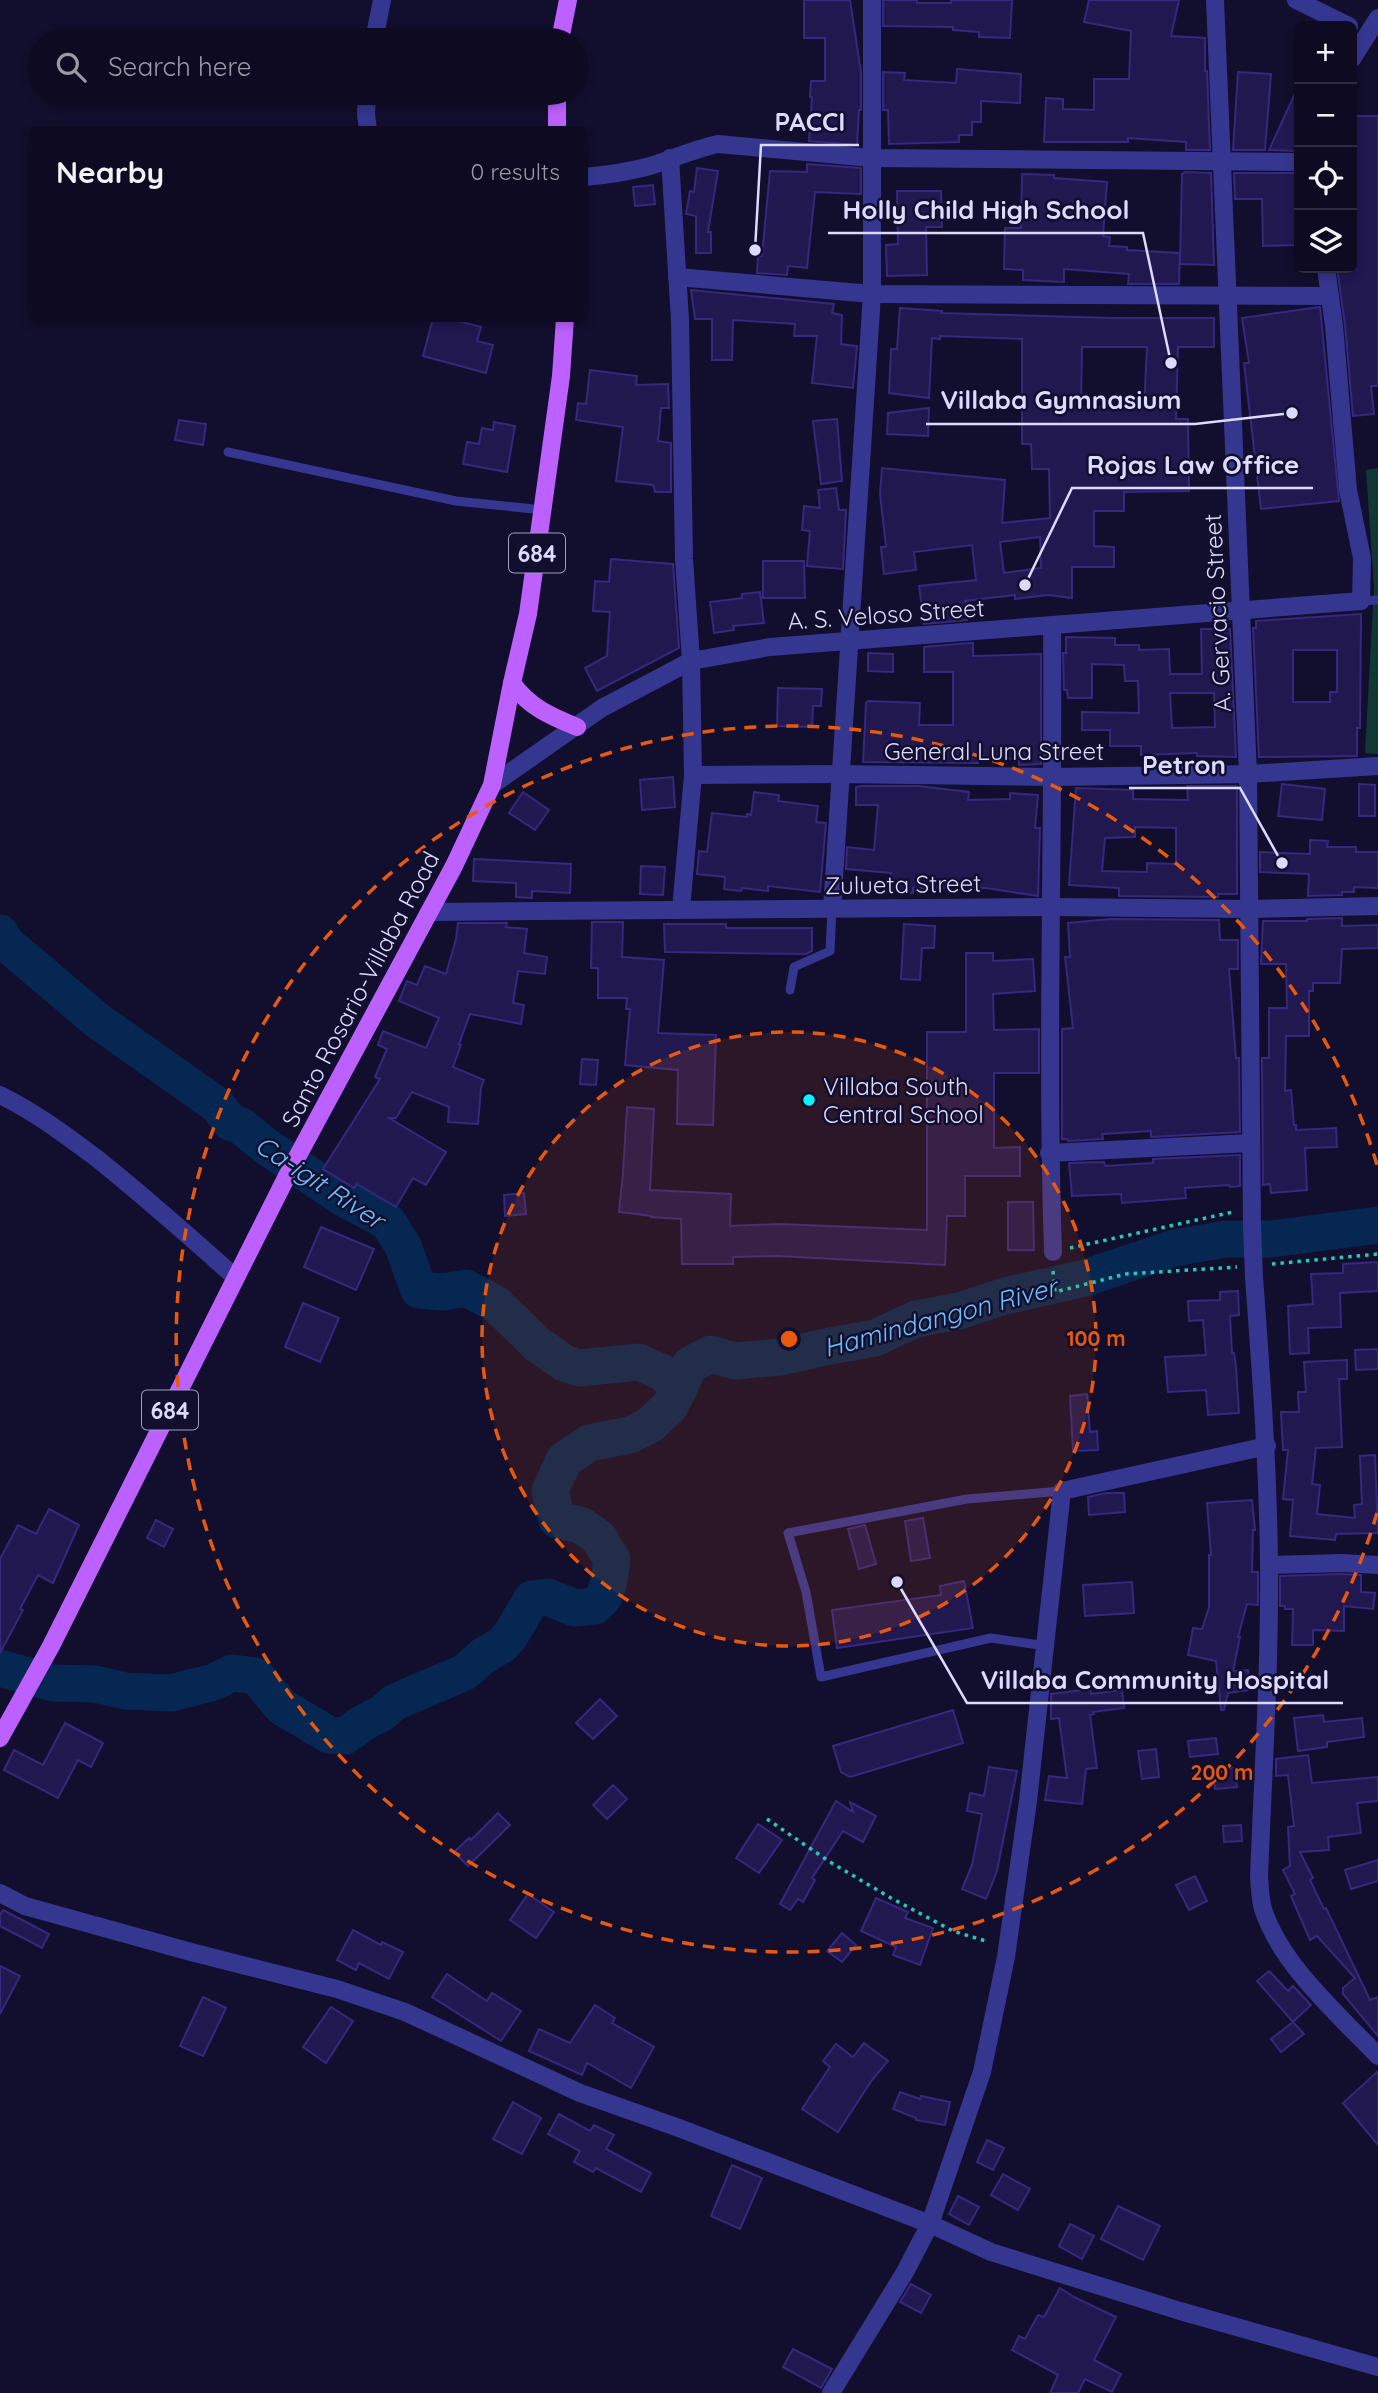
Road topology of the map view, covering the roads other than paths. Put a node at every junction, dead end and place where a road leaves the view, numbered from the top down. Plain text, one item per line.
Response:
1 (382, 0) edge
2 (568, 0) edge
3 (872, 0) edge
4 (1215, 0) edge
5 (1296, 0) edge
6 (1378, 18) edge
7 (1338, 21) edge
8 (376, 28) edge
9 (562, 28) edge
10 (1357, 29) edge
11 (366, 105) edge
12 (557, 105) edge
13 (368, 126) edge
14 (557, 126) edge
15 (670, 158) junction
16 (871, 158) junction
17 (1223, 160) junction
18 (1294, 162) edge
19 (588, 176) edge
20 (1327, 273) edge
21 (677, 277) junction
22 (872, 294) junction
23 (1330, 296) junction
24 (1227, 297) junction
25 (565, 322) edge
26 (228, 452) dead end
27 (543, 510) junction
28 (1369, 601) edge
29 (1241, 612) junction
30 (1052, 626) junction
31 (850, 640) junction
32 (691, 661) junction
33 (512, 682) junction
34 (577, 727) junction
35 (1378, 766) edge
36 (840, 774) junction
37 (1248, 774) junction
38 (693, 775) junction
39 (1054, 778) junction
40 (492, 785) junction
41 (1378, 906) edge
42 (1051, 907) junction
43 (681, 909) junction
44 (832, 909) junction
45 (1250, 909) junction
46 (429, 912) junction
47 (790, 990) dead end
48 (0, 1095) edge
49 (1251, 1143) junction
50 (1049, 1153) junction
51 (1053, 1259) road end
52 (235, 1277) junction
53 (1267, 1446) junction
54 (1062, 1491) junction
55 (1269, 1565) junction
56 (1378, 1565) edge
57 (1046, 1646) junction
58 (0, 1738) edge
59 (0, 1893) edge
60 (1378, 2056) edge
61 (930, 2224) junction
62 (1378, 2367) edge
63 (831, 2393) edge

1 - 8 street
2 - 9 main road
3 - 16 street
4 - 17 street, A. Gervacio Street
5 - 7 street
6 - 10 street
11 - 13 street
12 - 14 main road
15 - 16 street
15 - 19 street
15 - 21 street
16 - 17 street
16 - 22 street
17 - 18 street
17 - 24 street, A. Gervacio Street
20 - 23 street
21 - 22 street
21 - 32 street
22 - 24 street
22 - 31 street
23 - 24 street
23 - 28 street
24 - 29 street, A. Gervacio Street
25 - 27 main road, 684
26 - 27 lane
27 - 33 main road, 684
28 - 29 street, A. S. Veloso Street
29 - 30 street, A. S. Veloso Street
29 - 37 street, A. Gervacio Street
30 - 31 street, A. S. Veloso Street
30 - 39 street
31 - 32 street, A. S. Veloso Street
31 - 36 street
32 - 34 street, A. S. Veloso Street
32 - 38 street
33 - 34 main road
33 - 40 main road, 684
34 - 40 street, A. S. Veloso Street
35 - 37 street, General Luna Street
36 - 38 street, General Luna Street
36 - 39 street, General Luna Street
36 - 44 street
37 - 39 street, General Luna Street
37 - 45 street, A. Gervacio Street
38 - 43 street
39 - 42 street
40 - 46 main road, Santo Rosario-Villaba Road / 684
41 - 45 street, Zulueta Street
42 - 44 street, Zulueta Street
42 - 45 street, Zulueta Street
42 - 50 street
43 - 44 street, Zulueta Street
43 - 46 street, Zulueta Street
44 - 47 lane
45 - 49 street, A. Gervacio Street
46 - 52 main road, Santo Rosario-Villaba Road / 684
48 - 52 street
49 - 50 street
49 - 53 street, A. Gervacio Street, bridge
50 - 51 street
52 - 58 main road, Santo Rosario-Villaba Road / 684
53 - 54 street
53 - 55 street, A. Gervacio Street
54 - 57 street
54 - 57 lane
55 - 56 street
55 - 60 street, A. Gervacio Street
57 - 61 street
59 - 61 street
61 - 62 street
61 - 63 street

